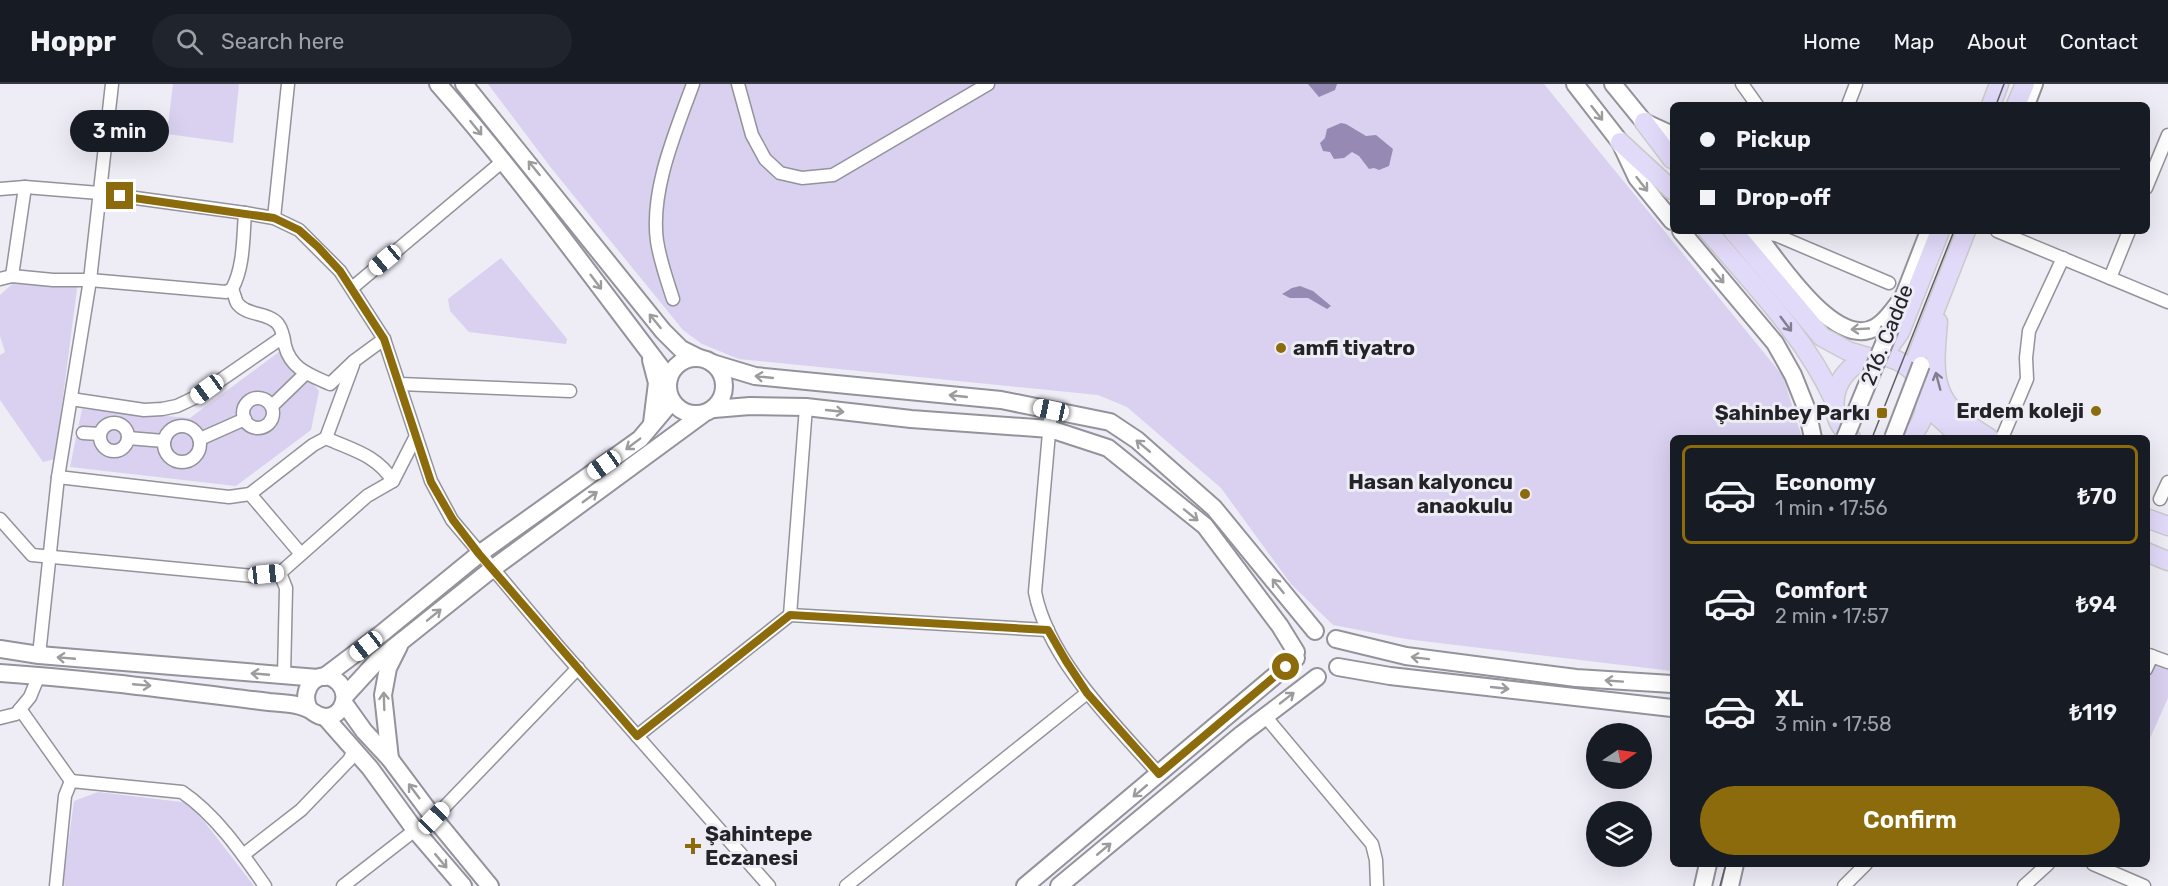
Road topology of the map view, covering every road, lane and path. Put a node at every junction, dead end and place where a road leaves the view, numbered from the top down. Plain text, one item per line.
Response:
1 (112, 84) edge
2 (288, 84) edge
3 (438, 84) edge
4 (464, 84) edge
5 (693, 84) edge
6 (738, 84) edge
7 (988, 84) edge
8 (1575, 84) edge
9 (1613, 84) edge
10 (1742, 84) edge
11 (1856, 84) edge
12 (1998, 84) edge
13 (2025, 84) edge
14 (2034, 84) edge
15 (1755, 102) edge
16 (1849, 102) edge
17 (1988, 102) edge
18 (1992, 102) edge
19 (2017, 102) edge
20 (2027, 102) edge
21 (1644, 122) junction
22 (2168, 135) edge
23 (1670, 137) edge
24 (1620, 142) junction
25 (1670, 156) edge
26 (503, 162) junction
27 (2150, 178) edge
28 (25, 187) junction
29 (1670, 188) edge
30 (0, 189) edge
31 (99, 194) junction
32 (245, 213) junction
33 (274, 218) junction
34 (1670, 219) edge
35 (1683, 234) edge
36 (1711, 234) edge
37 (1736, 234) edge
38 (1756, 234) edge
39 (1770, 234) edge
40 (1928, 234) edge
41 (1939, 234) edge
42 (1965, 234) edge
43 (1973, 234) edge
44 (2004, 234) edge
45 (2128, 234) edge
46 (2063, 258) junction
47 (6, 278) edge
48 (2110, 278) junction
49 (90, 280) junction
50 (1889, 283) dead end
51 (352, 288) junction
52 (232, 289) junction
53 (1904, 296) junction
54 (673, 299) dead end
55 (2168, 302) edge
56 (1938, 322) junction
57 (283, 337) junction
58 (384, 339) junction
59 (648, 351) junction
60 (1877, 358) junction
61 (354, 361) junction
62 (706, 361) junction
63 (1917, 368) junction
64 (306, 373) junction
65 (669, 378) junction
66 (400, 384) junction
67 (570, 391) dead end
68 (71, 399) junction
69 (1925, 399) junction
70 (1834, 400) junction
71 (672, 401) junction
72 (272, 406) junction
73 (806, 407) junction
74 (1051, 410) junction
75 (708, 412) junction
76 (245, 419) junction
77 (652, 425) junction
78 (1050, 429) junction
79 (83, 433) dead end
80 (100, 434) junction
81 (1812, 435) edge
82 (1847, 435) edge
83 (1847, 435) edge
84 (1894, 435) edge
85 (1911, 435) edge
86 (1959, 435) edge
87 (1985, 435) edge
88 (2003, 435) edge
89 (416, 436) junction
90 (128, 438) junction
91 (326, 438) junction
92 (200, 439) junction
93 (164, 441) junction
94 (58, 477) junction
95 (393, 481) junction
96 (2168, 482) edge
97 (250, 494) junction
98 (2160, 499) dead end
99 (0, 519) edge
100 (2150, 519) edge
101 (2168, 526) edge
102 (301, 554) junction
103 (479, 554) junction
104 (2150, 554) edge
105 (48, 558) junction
106 (2168, 561) edge
107 (492, 569) junction
108 (280, 573) junction
109 (790, 615) junction
110 (1280, 626) junction
111 (1048, 630) junction
112 (1315, 631) junction
113 (1336, 639) junction
114 (401, 642) junction
115 (0, 649) edge
116 (39, 655) junction
117 (1296, 655) junction
118 (2150, 655) edge
119 (2168, 662) edge
120 (1338, 667) junction
121 (578, 668) junction
122 (0, 673) edge
123 (39, 675) junction
124 (284, 676) junction
125 (1275, 676) junction
126 (1317, 677) junction
127 (321, 678) junction
128 (1670, 684) edge
129 (1087, 693) junction
130 (344, 700) junction
131 (1670, 708) edge
132 (20, 709) junction
133 (309, 709) junction
134 (1265, 716) junction
135 (325, 717) junction
136 (0, 718) edge
137 (637, 736) junction
138 (354, 751) junction
139 (390, 759) junction
140 (1159, 774) junction
141 (71, 781) junction
142 (434, 818) junction
143 (415, 830) junction
144 (243, 855) junction
145 (1707, 867) edge
146 (1734, 867) edge
147 (1863, 867) edge
148 (2046, 867) edge
149 (2100, 867) edge
150 (56, 886) edge
151 (265, 886) edge
152 (343, 886) edge
153 (462, 886) edge
154 (490, 886) edge
155 (769, 886) edge
156 (846, 886) edge
157 (1025, 886) edge
158 (1059, 886) edge
159 (1377, 886) edge
160 (1703, 886) edge
161 (1730, 886) edge
162 (1844, 886) edge
163 (2024, 886) edge
164 (2144, 886) edge

1 - 31 street
2 - 33 street
3 -> 26 street
62 -> 4 street
5 - 54 street
6 - 7 street
8 -> 24 street
9 - 21 street
10 - 15 street
11 - 16 street
12 - 17 street
12 - 18 main road
13 - 19 main road
14 - 20 street
21 - 23 street
21 - 25 main road
22 - 27 street
24 - 29 main road
24 -> 34 street
26 - 51 street
26 -> 59 street
28 - 30 street
28 - 31 street
28 - 47 street
31 - 32 street
31 - 49 street
32 - 33 street
32 - 52 street
33 - 51 street
35 -> 81 street
36 -> 70 main road
37 - 60 main road
53 -> 38 street
39 - 50 street
40 - 53 street, 216. Cadde
41 - 60 main road
42 - 63 main road
43 - 56 street, 216. Cadde
44 - 46 street
45 - 48 street
46 - 48 street
46 - 88 street
47 - 49 street
48 - 55 street
49 - 52 street
49 - 68 street
51 - 58 street
52 - 57 street
53 - 83 street, 216. Cadde, bridge
56 - 63 street, 216. Cadde
87 -> 56 main road
57 - 64 street
57 - 68 street
58 - 61 street
58 - 66 street
59 - 65 street
59 - 77 street
60 - 63 main road
60 - 70 main road
61 - 64 street
61 - 91 street
62 - 65 street
74 -> 62 street
62 - 75 street
63 - 69 main road
63 - 84 street, 216. Cadde, bridge
64 - 72 street
65 - 71 street
66 - 67 street
66 - 89 street
68 - 94 street
69 - 85 main road
69 - 86 main road
70 - 82 main road
71 - 75 street
71 - 77 street
72 - 76 street
72 - 76 street
73 - 75 street
73 -> 78 street
73 - 109 street
74 - 78 street
112 -> 74 street
107 -> 75 street
76 - 92 street
77 -> 103 street
78 -> 110 street
78 - 111 street
79 - 80 street
80 - 90 street
80 - 90 street
89 - 95 street
89 - 103 street
90 - 93 street
91 - 95 street
91 - 97 street
92 - 93 street
92 - 93 street
94 - 97 street
94 - 105 street
95 - 102 street
96 - 98 street
97 - 102 street
99 - 105 street
100 - 101 main road
102 - 108 street
103 - 107 street
103 - 127 street
104 - 106 main road
105 - 108 street
105 - 116 street
114 -> 107 street
107 - 121 street
108 - 124 street
109 - 111 street
109 - 137 street
110 - 117 street
110 - 125 street
111 - 129 street
112 - 113 street
112 - 117 street
113 - 120 street
128 -> 113 street
114 - 130 street
139 -> 114 street
115 - 116 street
124 -> 116 street
117 - 125 street
117 - 126 street
118 - 119 street
120 - 126 street
120 -> 131 street
121 - 137 street
121 - 142 street
122 - 123 street
123 - 132 street
123 -> 133 street
124 - 127 street
125 - 140 street
134 -> 126 street
127 - 130 street
127 - 133 street
129 - 140 street
129 - 156 street
130 - 135 street
130 - 139 street
132 - 136 street
132 - 141 street
133 - 135 street
158 -> 134 street
134 - 159 street
135 - 138 street
137 - 155 street
138 - 143 street
138 - 144 street
142 -> 139 street
140 -> 157 street
141 - 144 street
141 - 150 street
142 - 154 street
143 - 152 street
143 -> 153 street
144 - 151 street
145 - 160 street
146 - 161 street
147 - 162 street
148 - 163 street
149 - 164 street

